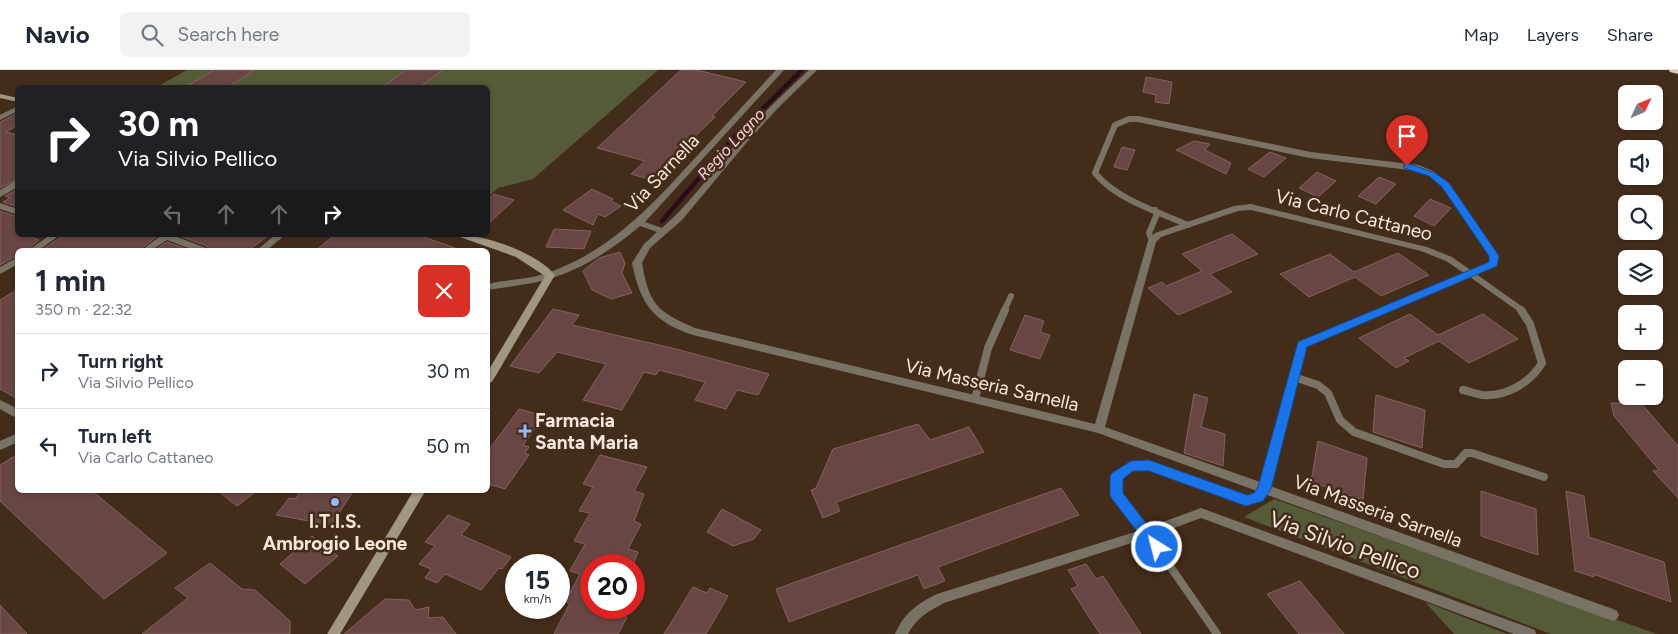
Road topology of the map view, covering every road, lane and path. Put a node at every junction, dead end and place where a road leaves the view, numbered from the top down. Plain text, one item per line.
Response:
1 (780, 70) edge
2 (813, 70) edge
3 (1674, 70) edge
4 (1678, 71) edge
5 (0, 96) edge
6 (15, 99) edge
7 (15, 110) edge
8 (0, 118) edge
9 (15, 185) edge
10 (0, 194) edge
11 (0, 206) edge
12 (1155, 210) junction
13 (15, 211) edge
14 (640, 223) junction
15 (1188, 225) junction
16 (662, 231) junction
17 (53, 237) edge
18 (164, 237) edge
19 (168, 237) edge
20 (278, 237) edge
21 (469, 237) edge
22 (1152, 240) junction
23 (36, 248) edge
24 (149, 248) edge
25 (198, 248) edge
26 (264, 248) edge
27 (15, 262) edge
28 (0, 271) edge
29 (1472, 274) junction
30 (550, 275) junction
31 (490, 287) edge
32 (1011, 296) dead end
33 (490, 376) edge
34 (1294, 377) junction
35 (1463, 390) dead end
36 (975, 399) junction
37 (0, 404) edge
38 (15, 413) edge
39 (1099, 429) junction
40 (15, 438) edge
41 (0, 446) edge
42 (1544, 477) dead end
43 (1264, 489) junction
44 (418, 493) edge
45 (1147, 533) junction
46 (1613, 615) dead end
47 (333, 634) edge
48 (901, 634) edge
49 (1218, 634) edge
50 (1530, 634) edge

1 - 14 street, Via Sarnella
2 - 16 street, Via Masseria Sarnella
3 - 4 highway
5 - 6 street
7 - 8 street
9 - 10 street
11 - 13 street
12 - 15 lane
12 - 22 lane
12 - 29 lane
14 - 16 street
14 - 30 street, Via Sarnella
15 - 22 street, Via Carlo Cattaneo
15 - 29 street, Via Carlo Cattaneo
16 - 36 street, Via Masseria Sarnella
17 - 23 street
18 - 24 street
19 - 25 street
20 - 26 street
21 - 30 street
22 - 39 street
27 - 28 street
29 - 34 street
29 - 35 lane
30 - 31 street, Via Sarnella
30 - 33 street
32 - 36 lane
34 - 42 lane
34 - 43 street
36 - 39 street, Via Masseria Sarnella
37 - 38 street
39 - 43 street, Via Masseria Sarnella
40 - 41 street
43 - 45 street, Via Silvio Pellico
43 - 46 street, Via Masseria Sarnella
44 - 47 street
45 - 48 street, Via Silvio Pellico
45 - 49 lane
45 - 50 street, Via Silvio Pellico

